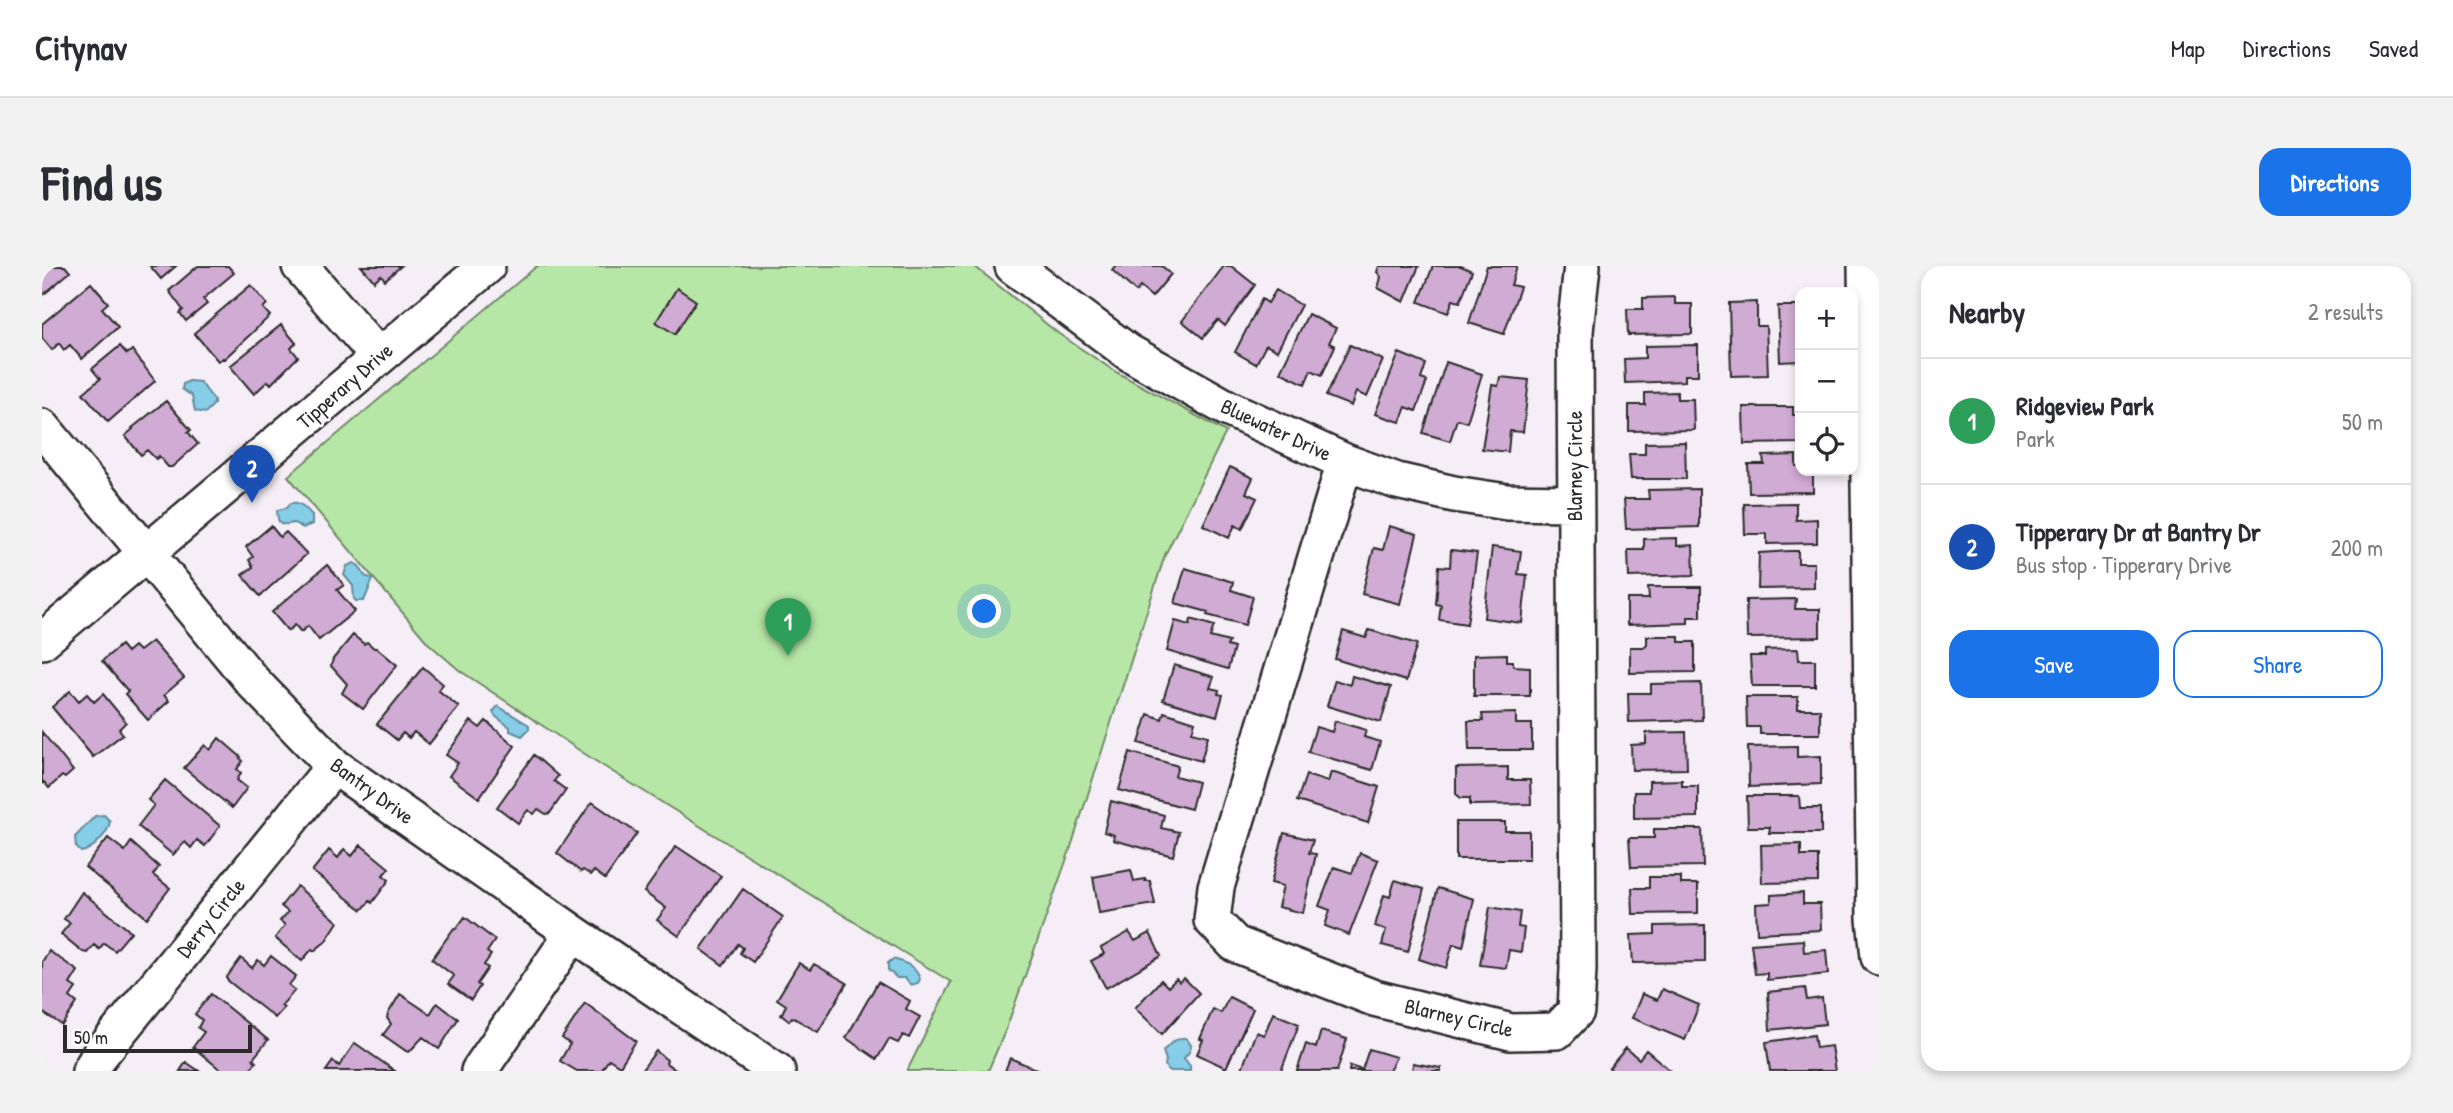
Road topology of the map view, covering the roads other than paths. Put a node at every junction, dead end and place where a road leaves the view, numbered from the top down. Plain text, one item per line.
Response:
1 (300, 266) edge
2 (487, 266) edge
3 (1582, 266) edge
4 (1866, 266) edge
5 (1019, 268) edge
6 (378, 356) junction
7 (42, 427) edge
8 (1345, 462) junction
9 (1575, 503) junction
10 (1874, 542) edge
11 (148, 553) junction
12 (42, 641) edge
13 (334, 766) junction
14 (573, 933) junction
15 (1879, 957) edge
16 (90, 1071) edge
17 (479, 1071) edge
18 (777, 1071) edge

1 - 6 street
2 - 6 street, Tipperary Drive
3 - 9 street, Blarney Circle
4 - 10 street
5 - 8 street, Bluewater Drive
6 - 11 street, Tipperary Drive
7 - 11 street, Bantry Drive
8 - 9 street, Bluewater Drive
8 - 9 street, Blarney Circle
10 - 15 street
11 - 12 street, Tipperary Drive
11 - 13 street, Bantry Drive
13 - 14 street, Bantry Drive
13 - 16 street, Derry Circle
14 - 17 street
14 - 18 street, Bantry Drive

